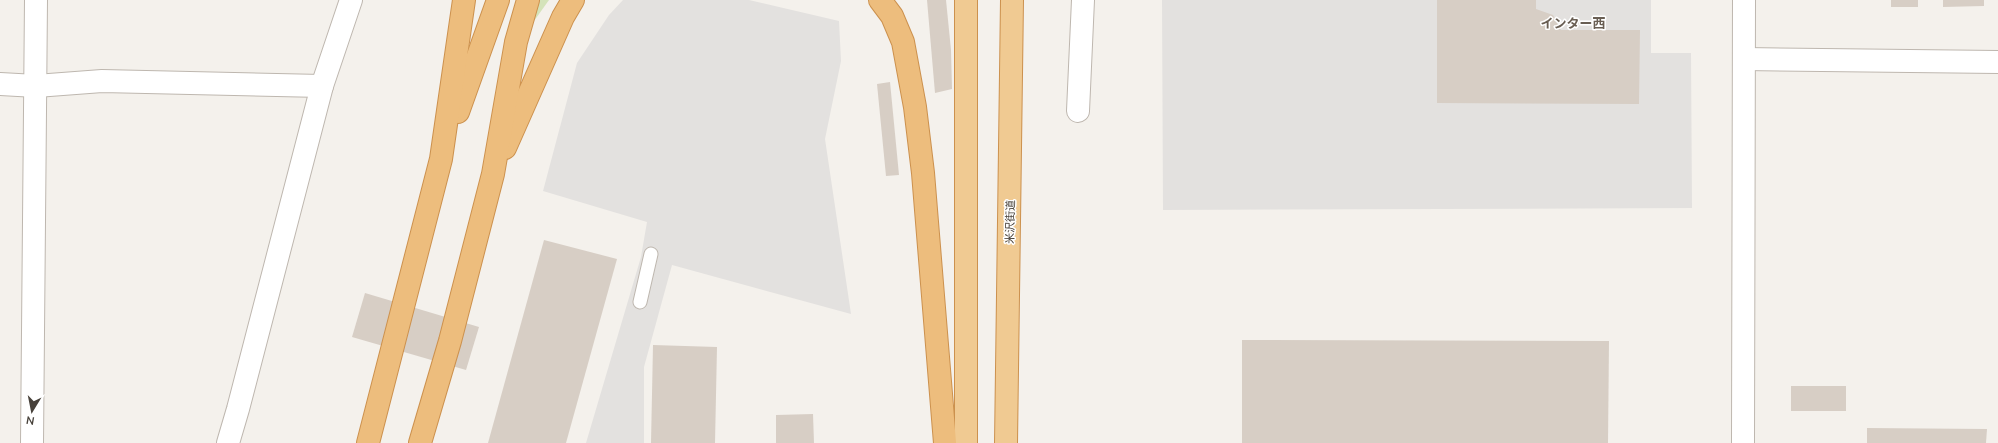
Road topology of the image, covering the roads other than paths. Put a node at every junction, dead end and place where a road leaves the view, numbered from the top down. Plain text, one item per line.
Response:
1 (36, 0) edge
2 (351, 0) edge
3 (464, 0) edge
4 (498, 0) edge
5 (528, 0) edge
6 (573, 0) edge
7 (880, 0) edge
8 (966, 0) edge
9 (1012, 0) edge
10 (1083, 0) edge
11 (1744, 0) edge
12 (1744, 59) junction
13 (1998, 62) edge
14 (0, 84) edge
15 (36, 86) junction
16 (322, 86) junction
17 (1078, 111) dead end
18 (441, 159) junction
19 (493, 174) junction
20 (651, 254) dead end
21 (640, 302) dead end
22 (368, 441) edge
23 (32, 443) edge
24 (228, 443) edge
25 (420, 443) edge
26 (945, 443) edge
27 (966, 443) edge
28 (1006, 443) edge
29 (1743, 443) edge

1 - 15 street
2 - 16 street
3 - 18 highway
4 - 18 highway
5 - 19 highway
6 - 19 highway
7 - 26 highway
8 - 27 highway
9 - 28 highway, 米沢街道
10 - 17 street
11 - 12 street
12 - 13 street
12 - 29 street
14 - 15 street
15 - 16 street
15 - 23 street
16 - 24 street
18 - 22 highway
19 - 25 highway
20 - 21 lane

